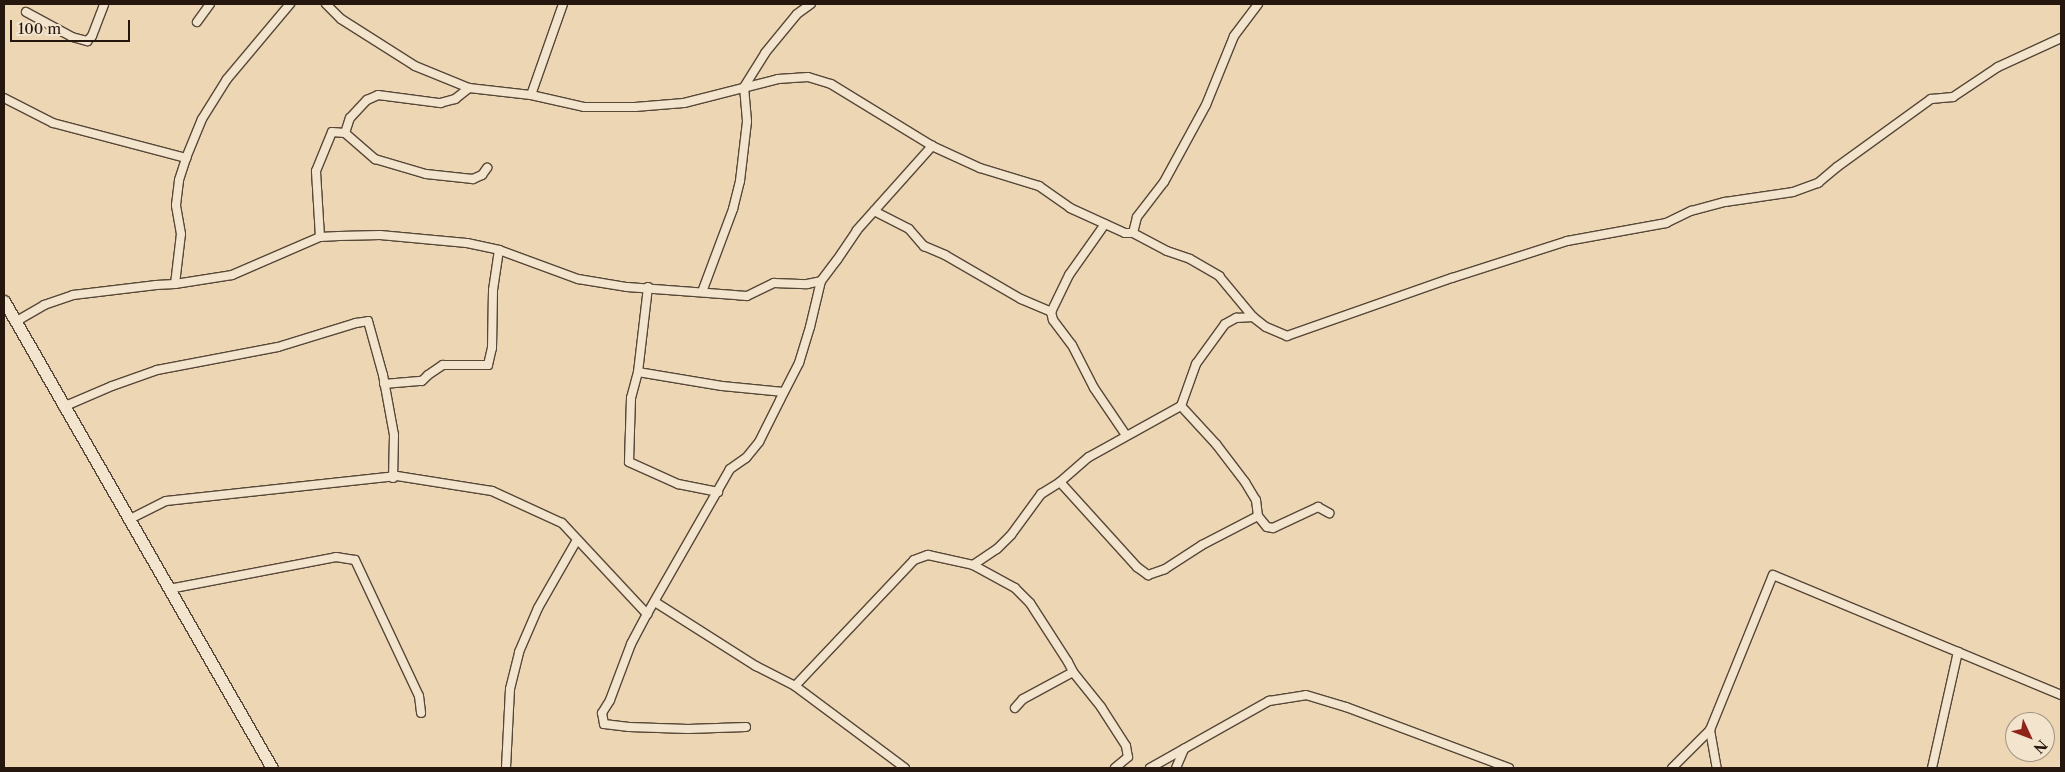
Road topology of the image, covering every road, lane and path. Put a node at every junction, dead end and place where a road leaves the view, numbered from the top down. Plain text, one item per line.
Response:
1 (104, 4) edge
2 (210, 4) edge
3 (290, 4) edge
4 (326, 4) edge
5 (563, 4) edge
6 (811, 4) edge
7 (1258, 4) edge
8 (26, 12) dead end
9 (197, 22) dead end
10 (2061, 38) edge
11 (744, 87) junction
12 (469, 88) junction
13 (531, 96) junction
14 (4, 98) edge
15 (345, 133) junction
16 (932, 146) junction
17 (186, 158) junction
18 (488, 168) dead end
19 (874, 211) junction
20 (1105, 224) junction
21 (1133, 233) junction
22 (320, 237) junction
23 (499, 250) junction
24 (821, 280) junction
25 (176, 284) junction
26 (648, 287) junction
27 (702, 292) junction
28 (4, 301) edge
29 (1051, 312) junction
30 (1253, 317) junction
31 (16, 322) junction
32 (638, 372) junction
33 (384, 384) junction
34 (784, 392) junction
35 (1181, 406) junction
36 (63, 407) junction
37 (1126, 435) junction
38 (393, 478) junction
39 (1060, 482) junction
40 (718, 492) junction
41 (1329, 513) dead end
42 (1258, 516) junction
43 (128, 520) junction
44 (578, 540) junction
45 (973, 565) junction
46 (170, 589) junction
47 (655, 602) junction
48 (647, 614) junction
49 (1958, 652) junction
50 (1073, 672) junction
51 (795, 686) junction
52 (2061, 695) edge
53 (1015, 708) dead end
54 (422, 713) dead end
55 (746, 727) dead end
56 (1710, 730) junction
57 (1184, 749) junction
58 (272, 768) edge
59 (506, 768) edge
60 (905, 768) edge
61 (1116, 768) edge
62 (1150, 768) edge
63 (1176, 768) edge
64 (1509, 768) edge
65 (1672, 768) edge
66 (1716, 768) edge
67 (1932, 768) edge

1 - 8 street
2 - 9 street
3 - 17 street
4 - 12 street
5 - 13 street
6 - 11 street
7 - 21 street
10 - 30 street
11 - 13 street
11 - 16 street
11 - 27 street
12 - 13 street
12 - 15 street
14 - 17 street
15 - 18 street
15 - 22 street
16 - 19 street
16 - 20 street
17 - 25 street
19 - 24 street
19 - 29 street
20 - 21 street
20 - 29 street
21 - 30 street
22 - 23 street
22 - 25 street
23 - 26 street
23 - 33 street
24 - 27 street
24 - 34 street
25 - 31 street
26 - 27 street
26 - 32 street
28 - 31 street
29 - 37 street
30 - 35 street
31 - 36 street
32 - 34 street
32 - 40 street
33 - 36 street
33 - 38 street
34 - 40 street
35 - 37 street
35 - 42 street
36 - 43 street
37 - 39 street
38 - 43 street
38 - 44 street
39 - 42 street
39 - 45 street
40 - 47 street
41 - 42 street
43 - 46 street
44 - 48 street
44 - 59 street
45 - 50 street
45 - 51 street
46 - 54 street
46 - 58 street
47 - 48 street
47 - 51 street
48 - 55 street
49 - 52 street
49 - 56 street
49 - 67 street
50 - 53 street
50 - 61 street
51 - 60 street
56 - 65 street
56 - 66 street
57 - 62 street
57 - 63 street
57 - 64 street

